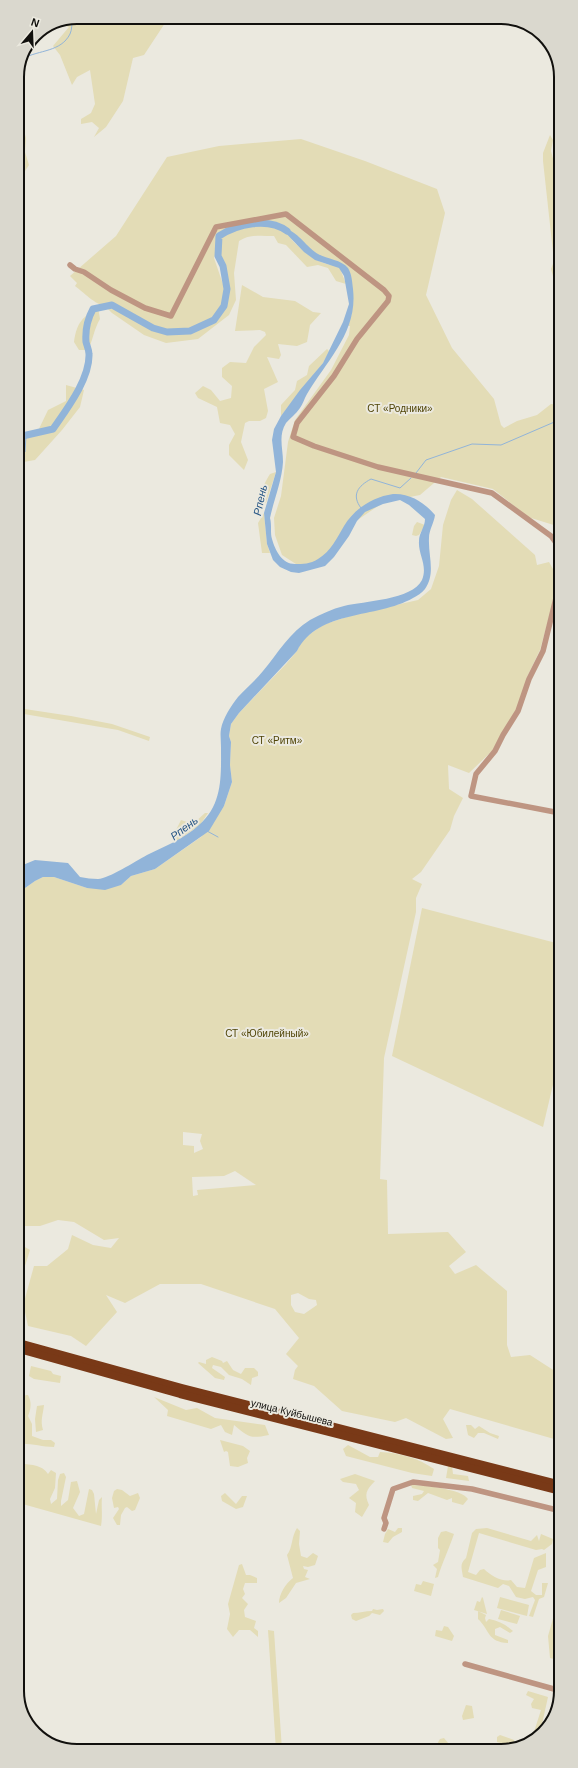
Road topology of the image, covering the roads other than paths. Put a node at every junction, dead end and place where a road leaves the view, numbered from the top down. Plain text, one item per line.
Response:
1 (70, 265) dead end
2 (554, 540) edge
3 (554, 607) edge
4 (554, 812) edge
5 (24, 1344) edge
6 (24, 1350) edge
7 (554, 1483) edge
8 (554, 1489) edge
9 (554, 1509) edge
10 (384, 1529) dead end
11 (465, 1664) dead end
12 (554, 1689) edge

1 - 2 street
3 - 4 street
5 - 7 highway, улица Куйбышева
6 - 8 highway, улица Куйбышева
9 - 10 street
11 - 12 street

